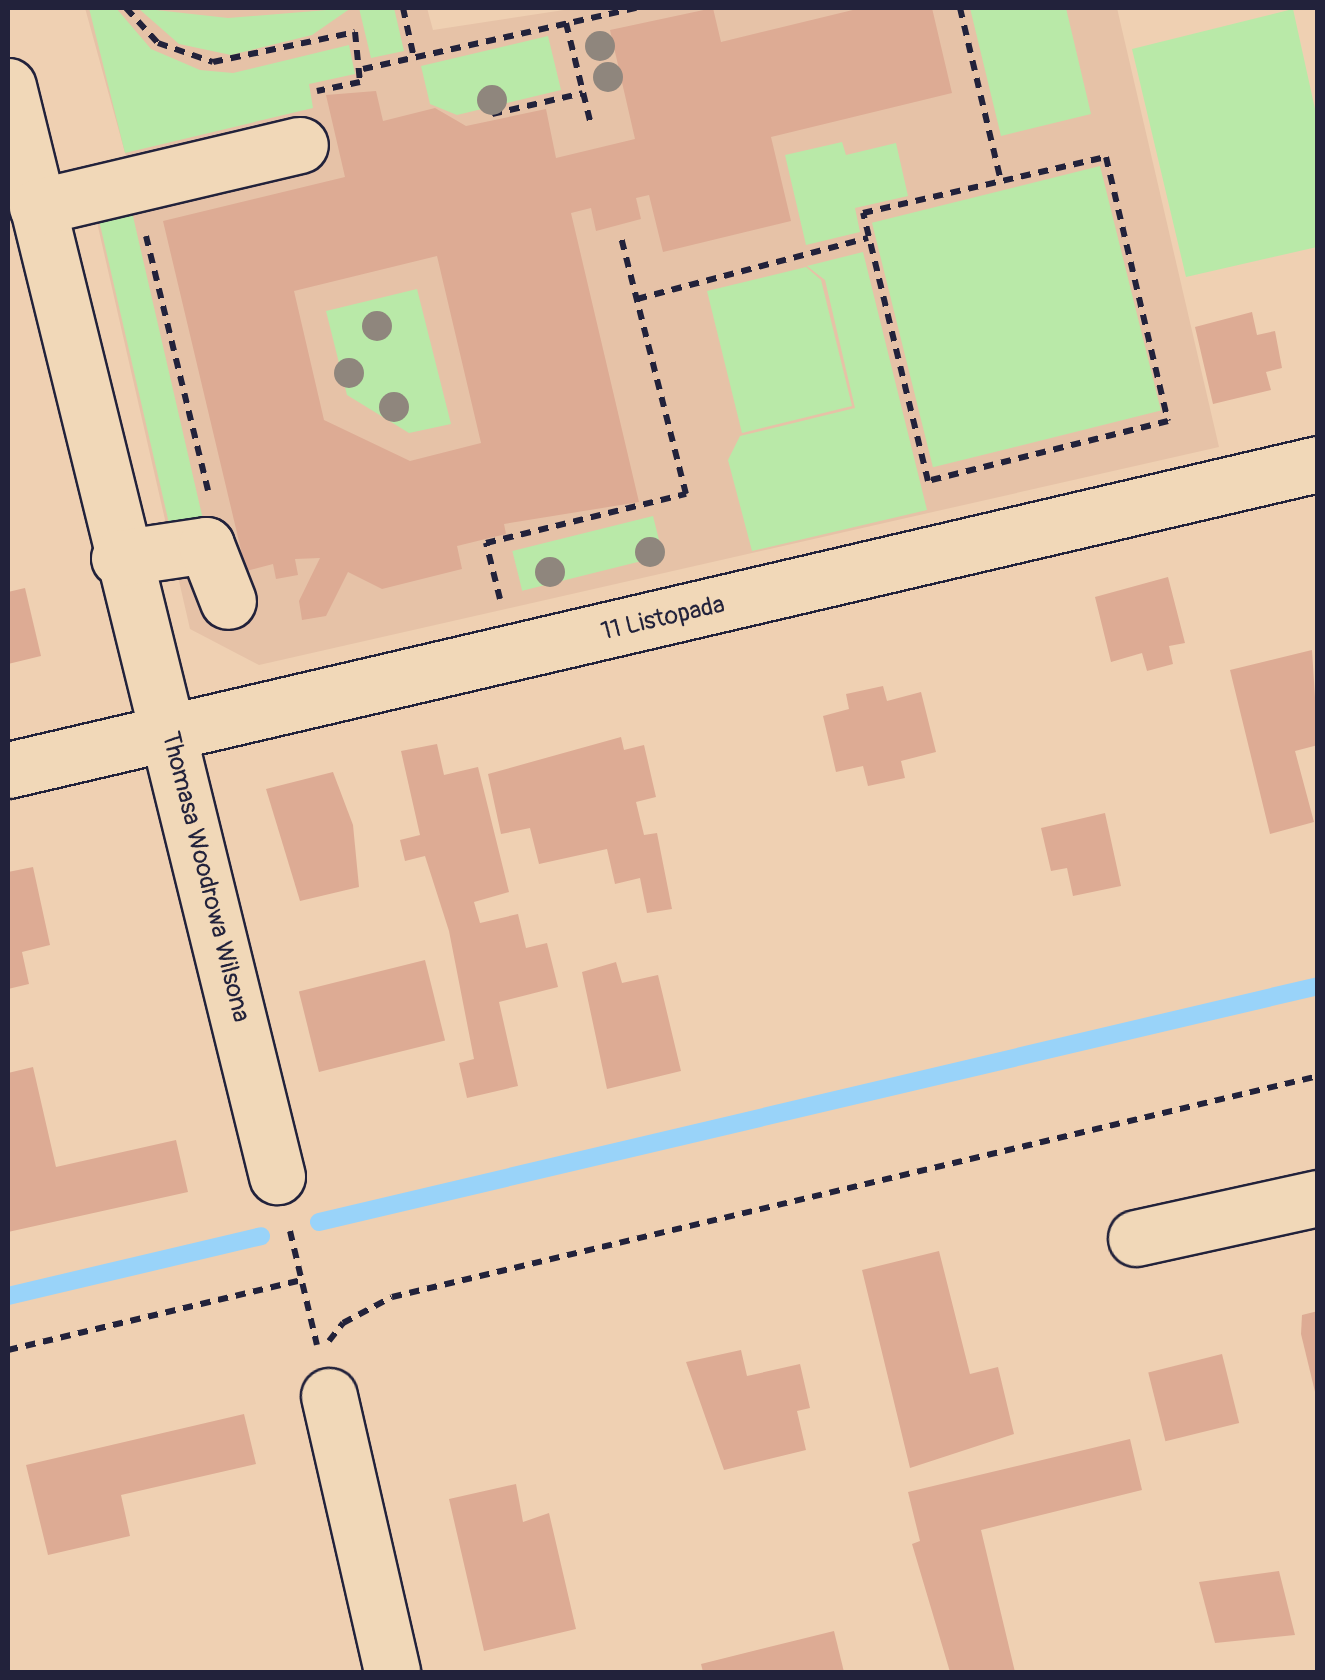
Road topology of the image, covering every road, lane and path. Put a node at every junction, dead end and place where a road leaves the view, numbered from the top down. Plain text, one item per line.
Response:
1 (126, 8) edge
2 (403, 8) edge
3 (636, 8) edge
4 (960, 8) edge
5 (566, 23) junction
6 (414, 58) junction
7 (8, 86) edge
8 (583, 93) junction
9 (492, 114) dead end
10 (591, 125) dead end
11 (300, 145) dead end
12 (146, 182) junction
13 (1002, 182) junction
14 (36, 207) junction
15 (620, 233) dead end
16 (868, 238) junction
17 (637, 300) junction
18 (1318, 464) edge
19 (206, 545) junction
20 (120, 558) junction
21 (228, 601) dead end
22 (503, 610) dead end
23 (172, 732) junction
24 (8, 770) edge
25 (1318, 1076) edge
26 (277, 1176) joint
27 (1318, 1198) edge
28 (1136, 1238) dead end
29 (302, 1280) junction
30 (8, 1350) edge
31 (324, 1375) junction
32 (392, 1672) edge

1 - 6 path
2 - 6 path
3 - 5 path
4 - 13 path
5 - 6 path
5 - 8 path
7 - 14 street, Thomasa Woodrowa Wilsona
8 - 9 path
8 - 10 path
11 - 12 street
12 - 14 street
12 - 19 path
13 - 16 path
13 - 16 path
14 - 20 street, Thomasa Woodrowa Wilsona
15 - 17 path
16 - 17 path
17 - 22 path
18 - 23 street, 11 Listopada
19 - 20 street
19 - 21 street
20 - 23 street, Thomasa Woodrowa Wilsona
23 - 24 street, 11 Listopada
23 - 26 street, Thomasa Woodrowa Wilsona
25 - 31 path
26 - 29 path
27 - 28 street
29 - 30 path
29 - 31 path
31 - 32 street

